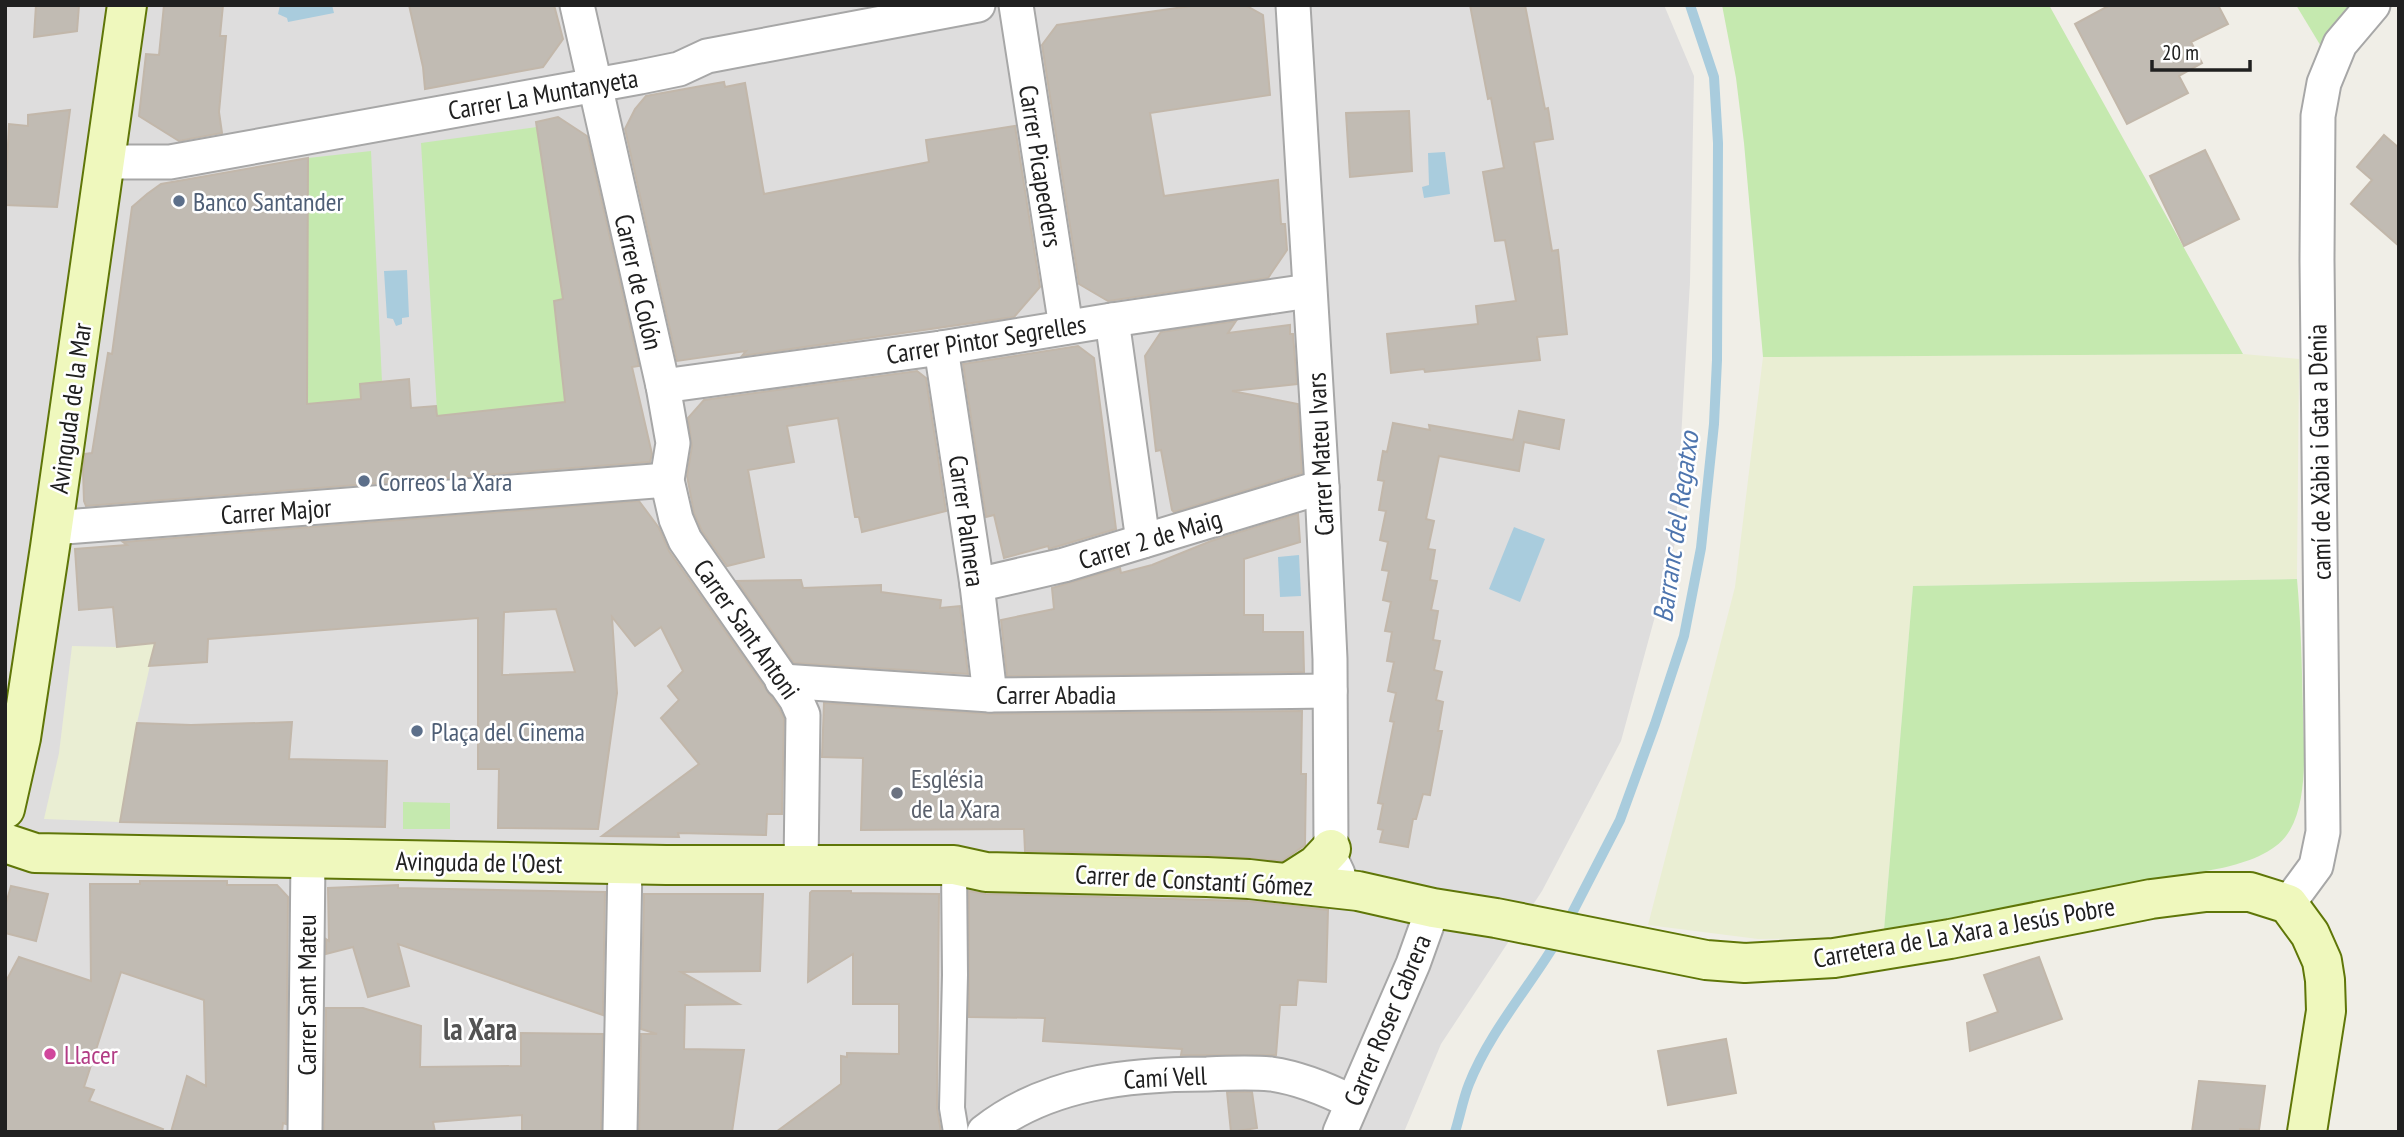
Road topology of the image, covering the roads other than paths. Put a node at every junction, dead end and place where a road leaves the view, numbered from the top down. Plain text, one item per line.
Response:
1 (127, 5) edge
2 (577, 5) edge
3 (978, 5) edge
4 (1016, 5) edge
5 (1293, 5) edge
6 (2373, 5) edge
7 (595, 85) junction
8 (104, 162) junction
9 (1310, 291) junction
10 (1112, 320) junction
11 (1066, 327) junction
12 (941, 348) junction
13 (663, 386) junction
14 (667, 480) junction
15 (1322, 487) junction
16 (52, 528) junction
17 (1143, 541) junction
18 (977, 585) junction
19 (782, 681) junction
20 (1330, 691) junction
21 (990, 695) junction
22 (5, 809) edge
23 (5, 843) edge
24 (1331, 849) junction
25 (308, 858) junction
26 (625, 864) junction
27 (954, 865) junction
28 (802, 866) junction
29 (1288, 883) junction
30 (1358, 891) junction
31 (2288, 904) junction
32 (1433, 908) junction
33 (1346, 1117) edge
34 (305, 1132) edge
35 (620, 1132) edge
36 (956, 1132) edge
37 (984, 1132) edge
38 (2307, 1132) edge

1 - 8 main road, Avinguda de la Mar
2 - 7 street, Carrer de Colón
3 - 7 street, Carrer La Muntanyeta
4 - 11 street, Carrer Picapedrers
5 - 9 street, Carrer Mateu Ivars
6 - 31 street, camí de Xàbia i Gata a Dénia
7 - 8 street, Carrer La Muntanyeta
7 - 13 street, Carrer de Colón
8 - 16 main road, Avinguda de la Mar
9 - 10 street, Carrer Pintor Segrelles
9 - 15 street, Carrer Mateu Ivars
10 - 11 street, Carrer Pintor Segrelles
10 - 17 street
11 - 12 street, Carrer Pintor Segrelles
12 - 13 street, Carrer Pintor Segrelles
12 - 18 street, Carrer Palmera
13 - 14 street, Carrer de Colón
14 - 16 street, Carrer Major
14 - 19 street, Carrer Sant Antoni
15 - 17 street, Carrer 2 de Maig
15 - 20 street, Carrer Mateu Ivars
16 - 22 main road, Avinguda de la Mar
17 - 18 street, Carrer 2 de Maig
18 - 21 street, Carrer Palmera
19 - 21 street, Carrer Abadia
19 - 28 street, Carrer Sant Antoni
20 - 21 street, Carrer Abadia
20 - 24 street, Carrer Mateu Ivars
23 - 25 main road, Avinguda de l'Oest
24 - 29 main road
24 - 30 street, Carrer Mateu Ivars
25 - 26 main road, Avinguda de l'Oest
25 - 34 street, Carrer Sant Mateu
26 - 28 main road, Avinguda de l'Oest
26 - 35 street
27 - 28 main road, Avinguda de l'Oest
27 - 29 main road, Carrer de Constantí Gómez
27 - 36 street
29 - 30 main road, Carrer de Constantí Gómez
30 - 32 main road, Carrer de Constantí Gómez
31 - 32 main road, Carretera de La Xara a Jesús Pobre
31 - 38 main road
32 - 33 street, Carrer Roser Cabrera
33 - 37 street, Camí Vell

